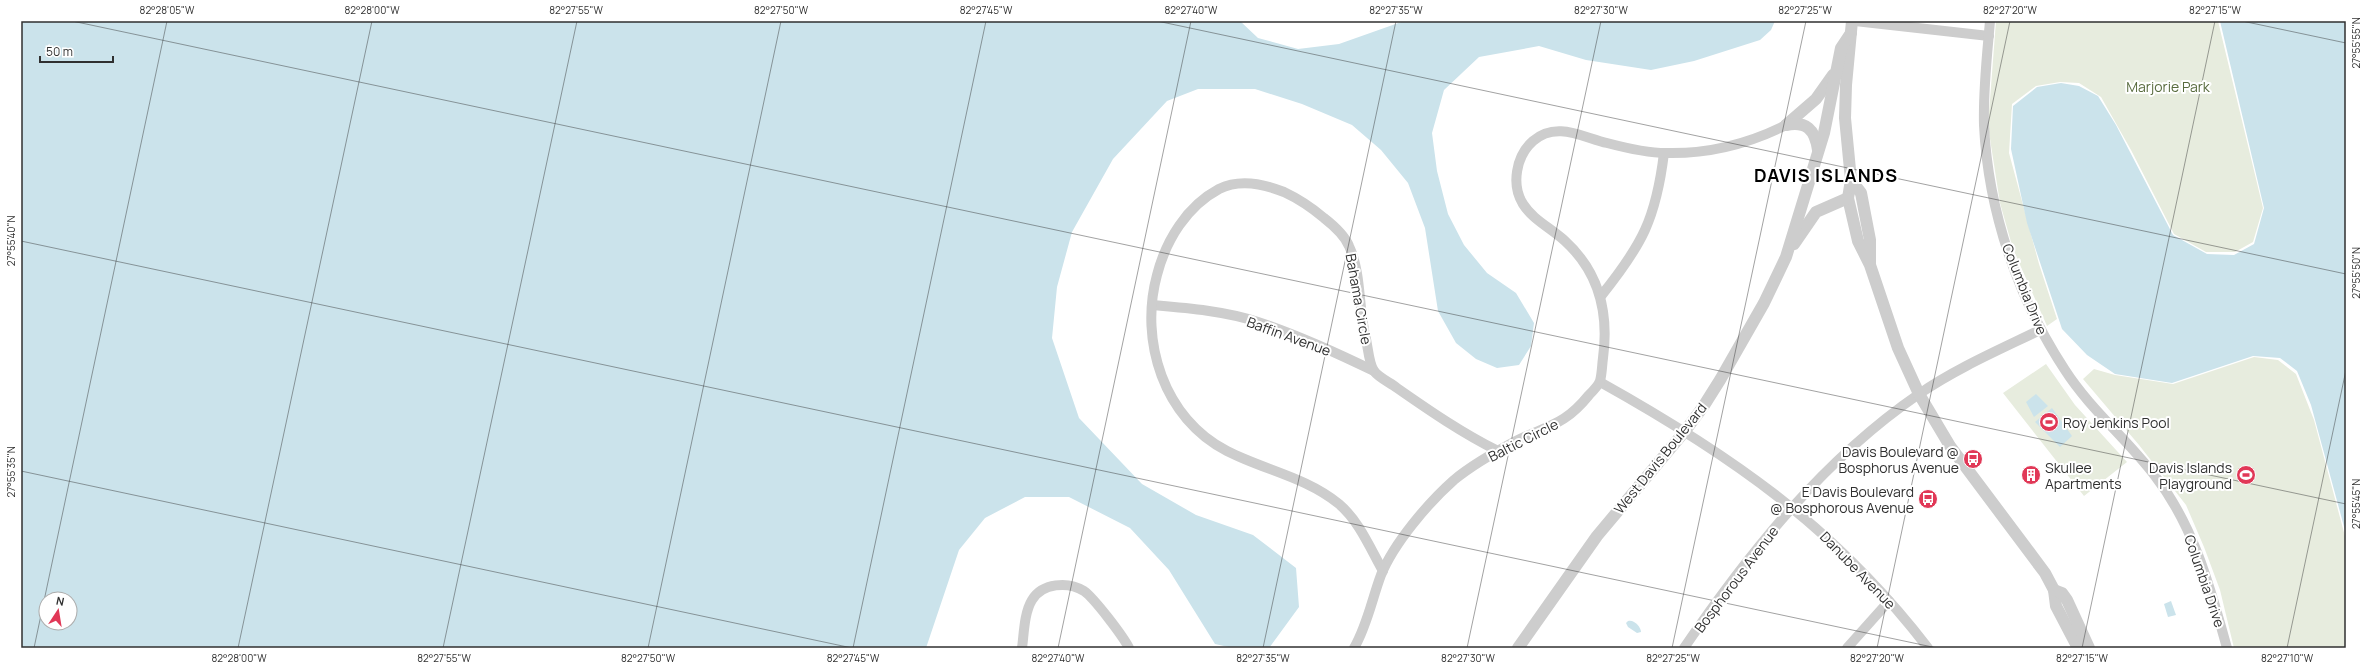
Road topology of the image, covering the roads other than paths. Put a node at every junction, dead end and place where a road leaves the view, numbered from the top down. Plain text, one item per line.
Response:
1 (1990, 21) edge
2 (1853, 25) edge
3 (1989, 36) junction
4 (1835, 71) junction
5 (1786, 125) junction
6 (1818, 152) junction
7 (1664, 153) junction
8 (1851, 180) junction
9 (1848, 198) junction
10 (1786, 256) junction
11 (1870, 265) junction
12 (1602, 296) junction
13 (1152, 305) junction
14 (2040, 330) junction
15 (1374, 371) junction
16 (1600, 382) junction
17 (1920, 394) junction
18 (1685, 431) junction
19 (1498, 451) junction
20 (1793, 507) junction
21 (1383, 572) junction
22 (2054, 590) junction
23 (1889, 601) junction
24 (1022, 648) edge
25 (1129, 648) edge
26 (1354, 648) edge
27 (1518, 648) edge
28 (1684, 648) edge
29 (1847, 648) edge
30 (1928, 648) edge
31 (2078, 648) edge
32 (2089, 648) edge
33 (2227, 648) edge

1 - 3 street, Columbia Drive
2 - 3 street
2 - 4 street, West Davis Boulevard
2 - 8 street
3 - 14 street, Columbia Drive
4 - 5 street
4 - 6 street, West Davis Boulevard
5 - 6 street
5 - 7 street
6 - 10 street, West Davis Boulevard
7 - 12 street
7 - 12 street
8 - 9 street
8 - 11 street
9 - 10 street, West Davis Boulevard
9 - 11 street
10 - 18 street, West Davis Boulevard
11 - 17 street
12 - 16 street
13 - 15 street, Baffin Avenue
13 - 15 street, Bahama Circle
13 - 21 street, Bahama Circle
14 - 17 street, Bosphorous Avenue
14 - 33 street, Columbia Drive
15 - 19 street
16 - 18 street, Danube Avenue
16 - 19 street, Baltic Circle
17 - 20 street, Bosphorous Avenue
17 - 22 street
18 - 20 street, Danube Avenue
18 - 27 street, West Davis Boulevard
19 - 21 street, Baltic Circle
20 - 23 street, Danube Avenue
20 - 28 street, Bosphorous Avenue
21 - 26 street, Baltic Circle
22 - 31 street
22 - 32 street
23 - 29 street
23 - 30 street, Danube Avenue
24 - 25 street

